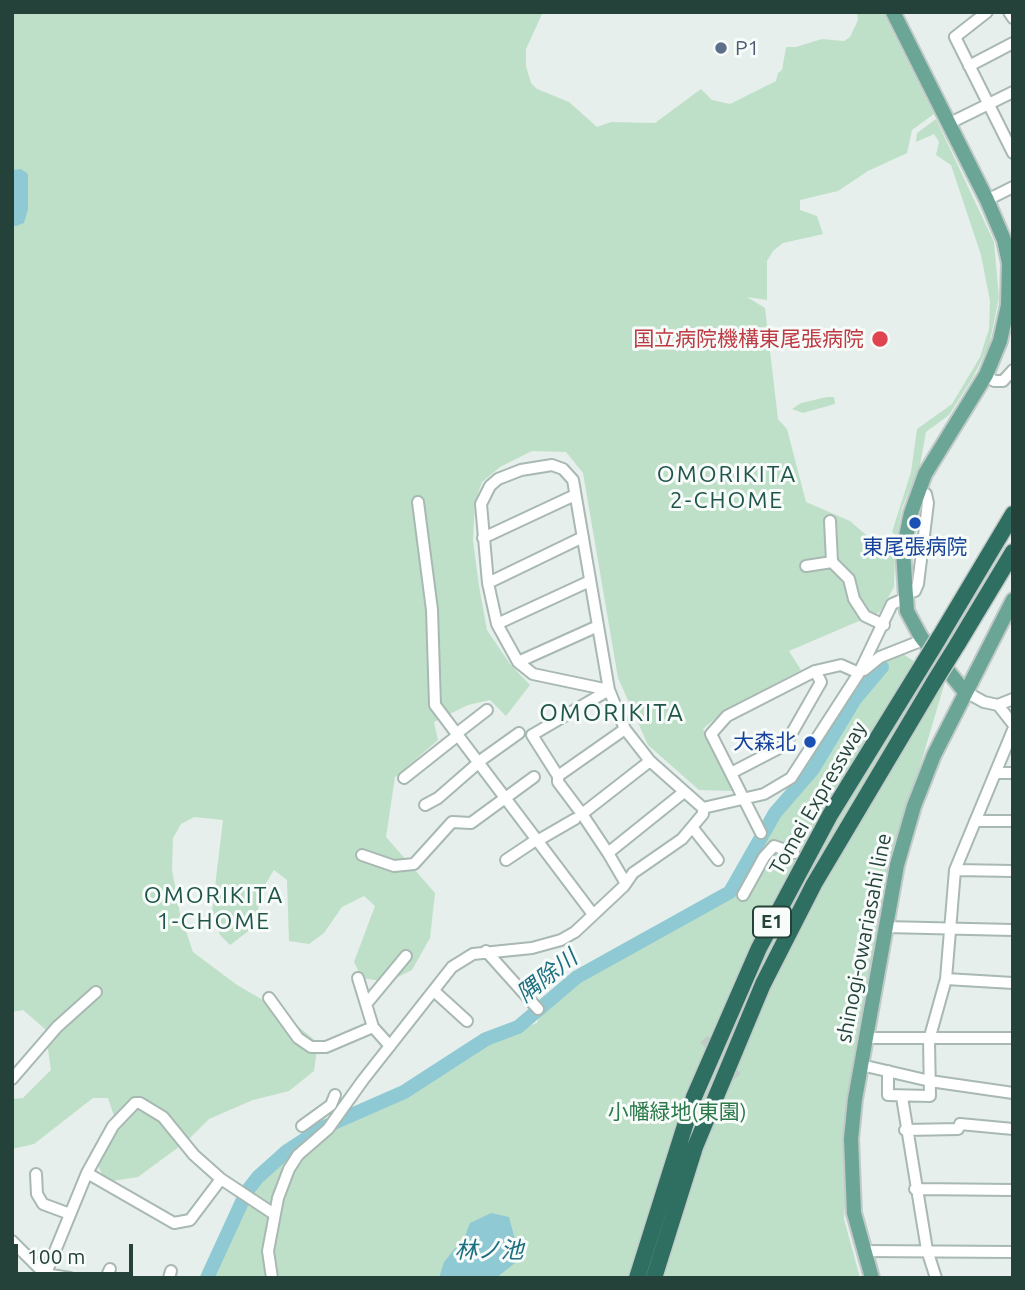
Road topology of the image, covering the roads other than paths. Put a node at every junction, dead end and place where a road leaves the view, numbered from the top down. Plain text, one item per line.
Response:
1 (893, 12) edge
2 (987, 12) edge
3 (1009, 12) edge
4 (1013, 18) edge
5 (1013, 43) edge
6 (969, 66) junction
7 (1013, 92) edge
8 (988, 104) junction
9 (948, 124) junction
10 (1010, 140) edge
11 (1013, 153) edge
12 (1013, 187) edge
13 (988, 200) junction
14 (1009, 238) edge
15 (1011, 263) edge
16 (1013, 370) edge
17 (986, 375) junction
18 (575, 495) junction
19 (418, 502) dead end
20 (1013, 514) edge
21 (830, 521) dead end
22 (583, 537) junction
23 (483, 538) junction
24 (1013, 552) edge
25 (832, 562) junction
26 (806, 566) dead end
27 (590, 581) junction
28 (488, 583) junction
29 (904, 596) junction
30 (1013, 600) edge
31 (497, 624) junction
32 (884, 625) junction
33 (598, 626) junction
34 (931, 639) junction
35 (519, 662) junction
36 (815, 671) junction
37 (859, 674) junction
38 (609, 690) junction
39 (964, 691) junction
40 (1013, 699) edge
41 (998, 705) junction
42 (488, 710) dead end
43 (1013, 724) edge
44 (625, 729) junction
45 (1013, 730) edge
46 (519, 733) dead end
47 (456, 735) junction
48 (650, 761) junction
49 (477, 764) junction
50 (995, 773) junction
51 (1013, 773) edge
52 (731, 774) junction
53 (558, 776) junction
54 (534, 777) dead end
55 (404, 778) dead end
56 (684, 792) junction
57 (504, 798) junction
58 (743, 799) junction
59 (425, 805) dead end
60 (704, 808) junction
61 (579, 816) junction
62 (975, 821) junction
63 (1013, 821) edge
64 (692, 827) junction
65 (761, 833) dead end
66 (536, 841) junction
67 (608, 853) junction
68 (794, 853) dead end
69 (362, 855) dead end
70 (506, 860) dead end
71 (718, 860) dead end
72 (955, 870) junction
73 (1013, 871) edge
74 (625, 882) junction
75 (743, 895) dead end
76 (592, 913) junction
77 (885, 928) junction
78 (949, 928) junction
79 (1013, 930) edge
80 (485, 951) junction
81 (406, 956) dead end
82 (359, 978) dead end
83 (946, 979) junction
84 (1013, 983) edge
85 (433, 991) junction
86 (96, 992) dead end
87 (269, 998) dead end
88 (367, 1003) junction
89 (538, 1009) dead end
90 (467, 1020) dead end
91 (373, 1027) junction
92 (865, 1038) junction
93 (1013, 1038) edge
94 (929, 1040) junction
95 (390, 1046) junction
96 (861, 1065) junction
97 (888, 1071) junction
98 (12, 1079) edge
99 (930, 1081) junction
100 (1013, 1093) edge
101 (335, 1095) dead end
102 (902, 1097) junction
103 (302, 1126) dead end
104 (1013, 1129) edge
105 (905, 1130) junction
106 (87, 1173) junction
107 (36, 1174) dead end
108 (221, 1179) junction
109 (915, 1189) junction
110 (1013, 1190) edge
111 (70, 1214) junction
112 (274, 1214) junction
113 (12, 1241) edge
114 (927, 1250) junction
115 (863, 1251) junction
116 (1013, 1252) edge
117 (44, 1276) edge
118 (70, 1278) edge
119 (272, 1278) edge
120 (637, 1278) edge
121 (654, 1278) edge
122 (872, 1278) edge
123 (936, 1278) edge

1 - 9 main road
2 - 6 street
3 - 4 street
5 - 6 street
6 - 8 street
7 - 8 street
8 - 9 street
8 - 10 street
9 - 13 main road
10 - 11 street
12 - 13 street
13 - 14 main road
14 - 15 main road
15 - 17 main road
16 - 17 street
17 - 29 main road
18 - 22 street
18 - 23 street
18 - 23 street
19 - 47 street
20 - 34 highway, Tomei Expressway / E1
21 - 25 street
22 - 27 street
22 - 28 street
23 - 28 street
24 - 121 highway, Tomei Expressway / E1, bridge
25 - 26 street
25 - 32 street
27 - 31 street
27 - 33 street
28 - 31 street
29 - 32 street
29 - 34 main road
30 - 39 main road, shinogi-owariasahi line
31 - 35 street
32 - 37 street
33 - 35 street
33 - 38 street
34 - 37 street
34 - 39 main road
34 - 120 highway, Tomei Expressway / E1, bridge
35 - 38 street
36 - 37 street
36 - 52 street
36 - 52 street
37 - 58 street
38 - 44 street
38 - 53 street
39 - 41 street
39 - 77 main road, shinogi-owariasahi line
40 - 41 street
41 - 43 street
42 - 47 street
44 - 48 street
44 - 53 street
45 - 50 street
46 - 49 street
47 - 49 street
47 - 55 street
48 - 56 street
48 - 61 street
49 - 57 street
49 - 59 street
50 - 51 street
50 - 62 street
52 - 58 street
53 - 61 street
54 - 57 street
56 - 60 street
56 - 67 street
57 - 66 street
57 - 69 street
58 - 60 street
58 - 65 street
60 - 64 street
61 - 66 street
61 - 67 street
62 - 63 street
62 - 72 street
64 - 71 street
64 - 74 street
66 - 70 street
66 - 76 street
67 - 74 street
68 - 75 street
72 - 73 street
72 - 78 street
74 - 76 street
76 - 80 street
77 - 78 street
77 - 92 main road, shinogi-owariasahi line
78 - 79 street
78 - 83 street
80 - 85 street
80 - 89 street
81 - 88 street
82 - 88 street
83 - 84 street
83 - 94 street
85 - 90 street
85 - 95 street
86 - 98 street
87 - 91 street
88 - 91 street
91 - 95 street
92 - 94 street
92 - 96 main road, shinogi-owariasahi line
93 - 94 street
94 - 99 street
95 - 112 street
96 - 97 street
96 - 115 main road, shinogi-owariasahi line
97 - 99 street
97 - 102 street
99 - 100 street
99 - 102 street
101 - 103 street
102 - 105 street
104 - 105 street
105 - 109 street
106 - 108 street
106 - 108 street
106 - 111 street
107 - 111 street
108 - 112 street
109 - 110 street
109 - 114 street
111 - 117 street
112 - 119 street
113 - 117 street
114 - 115 street
114 - 116 street
114 - 123 street
115 - 122 main road, shinogi-owariasahi line
117 - 118 street

